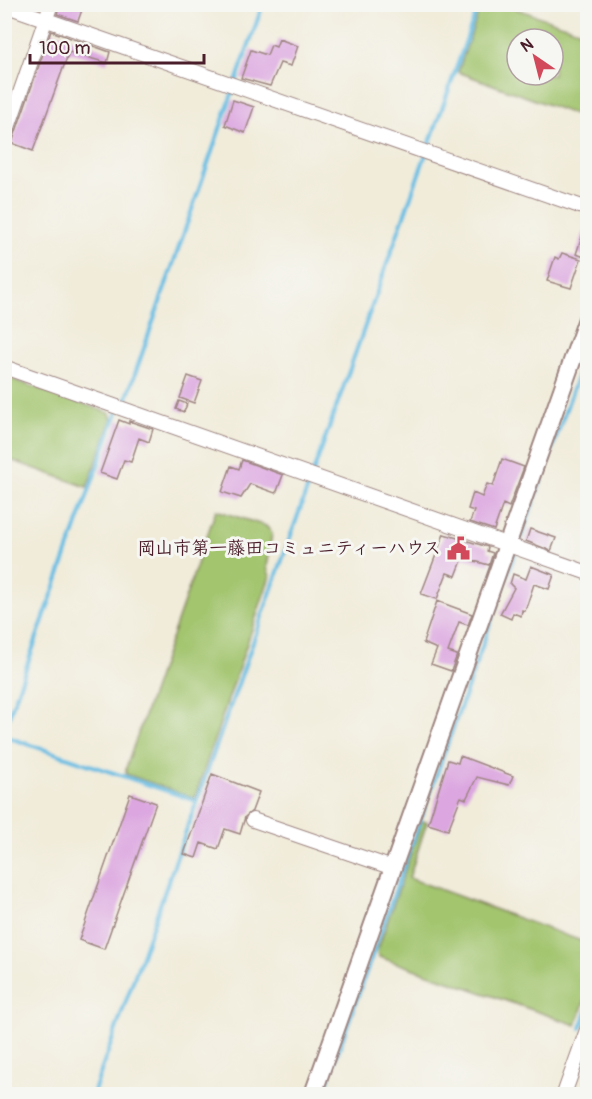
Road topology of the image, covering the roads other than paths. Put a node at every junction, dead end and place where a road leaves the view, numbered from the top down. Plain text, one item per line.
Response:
1 (51, 4) edge
2 (4, 5) edge
3 (43, 21) junction
4 (4, 139) edge
5 (588, 209) edge
6 (588, 316) edge
7 (4, 367) edge
8 (514, 547) junction
9 (588, 573) edge
10 (254, 820) dead end
11 (393, 868) junction
12 (588, 1027) edge
13 (313, 1095) edge
14 (564, 1095) edge

1 - 3 street
2 - 3 street
3 - 4 street
3 - 5 street
6 - 8 street
7 - 8 street
8 - 9 street
8 - 11 street
10 - 11 street
11 - 13 street
12 - 14 street

